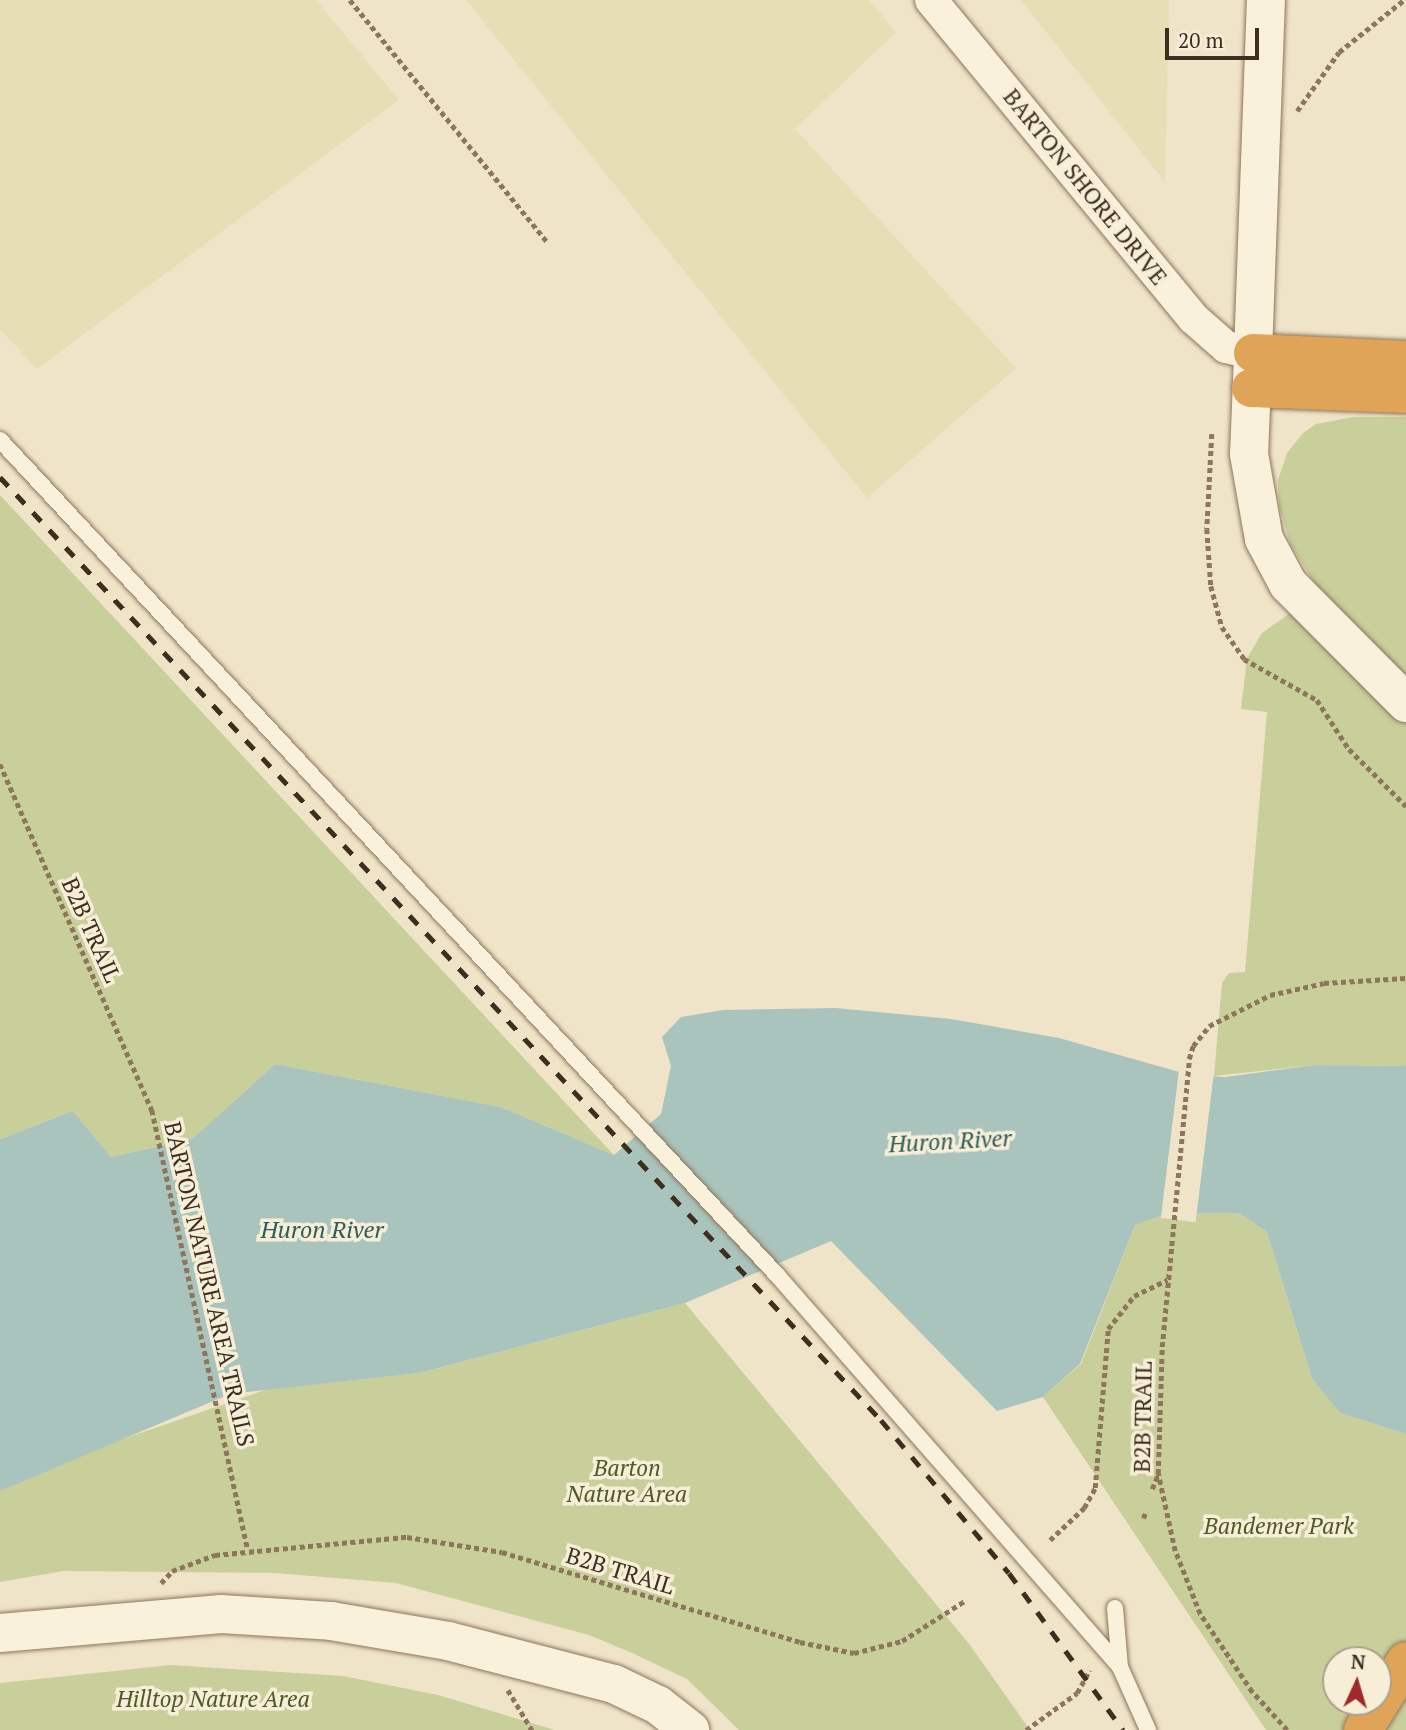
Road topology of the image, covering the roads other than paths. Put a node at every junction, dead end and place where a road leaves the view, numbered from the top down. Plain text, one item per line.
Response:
1 (931, 0) edge
2 (1266, 0) edge
3 (1406, 360) edge
4 (1252, 371) junction
5 (1406, 394) edge
6 (0, 440) edge
7 (1406, 703) edge
8 (1115, 1608) dead end
9 (0, 1633) edge
10 (1406, 1661) edge
11 (1120, 1667) junction
12 (690, 1730) edge
13 (1148, 1730) edge
14 (1363, 1730) edge

1 - 4 street, BARTON SHORE DRIVE
2 - 4 street
3 - 4 highway
4 - 5 highway
4 - 7 street
6 - 11 lane
8 - 11 lane
9 - 12 street
10 - 14 highway
11 - 13 lane

